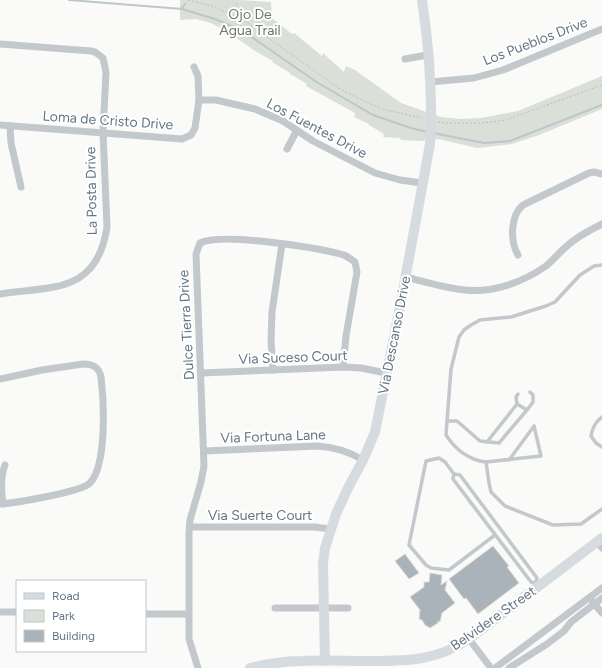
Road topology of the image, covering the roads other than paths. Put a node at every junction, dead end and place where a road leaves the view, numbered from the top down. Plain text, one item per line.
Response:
1 (422, 0) edge
2 (602, 30) edge
3 (0, 44) edge
4 (427, 55) junction
5 (405, 58) dead end
6 (194, 67) dead end
7 (430, 82) junction
8 (199, 100) junction
9 (0, 125) edge
10 (10, 126) junction
11 (297, 130) junction
12 (103, 132) junction
13 (287, 149) dead end
14 (602, 174) edge
15 (422, 183) junction
16 (21, 187) dead end
17 (602, 224) edge
18 (282, 244) junction
19 (518, 255) dead end
20 (602, 266) edge
21 (406, 277) junction
22 (0, 294) edge
23 (343, 367) junction
24 (273, 370) junction
25 (201, 373) junction
26 (386, 373) junction
27 (0, 379) edge
28 (530, 392) dead end
29 (518, 394) dead end
30 (517, 404) junction
31 (527, 410) junction
32 (602, 417) edge
33 (447, 421) junction
34 (487, 442) junction
35 (602, 447) edge
36 (204, 451) junction
37 (363, 460) junction
38 (509, 460) junction
39 (486, 462) junction
40 (5, 464) dead end
41 (454, 474) junction
42 (474, 493) junction
43 (468, 499) junction
44 (1, 504) edge
45 (602, 509) edge
46 (490, 515) junction
47 (484, 520) junction
48 (190, 527) junction
49 (331, 529) junction
50 (495, 535) junction
51 (600, 542) edge
52 (538, 584) junction
53 (602, 588) edge
54 (590, 598) junction
55 (602, 598) edge
56 (595, 604) junction
57 (275, 608) dead end
58 (323, 608) junction
59 (348, 608) dead end
60 (0, 612) edge
61 (16, 612) edge
62 (602, 613) edge
63 (146, 614) edge
64 (188, 614) junction
65 (545, 631) junction
66 (468, 638) junction
67 (547, 644) junction
68 (325, 661) junction
69 (198, 668) edge
70 (250, 668) edge
71 (491, 668) edge
72 (495, 668) edge
73 (509, 668) edge

1 - 4 street, Via Descanso Drive
2 - 7 street, Los Pueblos Drive
3 - 12 street, La Posta Drive
4 - 5 street
4 - 7 street, Via Descanso Drive
6 - 8 street, Loma de Cristo Drive
7 - 15 street, Via Descanso Drive
8 - 11 street, Los Fuentes Drive
8 - 12 street, Loma de Cristo Drive
9 - 10 street, Loma de Cristo Drive
10 - 12 street, Loma de Cristo Drive
10 - 16 street
11 - 13 street
11 - 15 street, Los Fuentes Drive
12 - 22 street, La Posta Drive
14 - 19 street
15 - 21 street, Via Descanso Drive
17 - 21 street
18 - 23 street, Dulce Tierra Drive
18 - 24 street
18 - 25 street, Dulce Tierra Drive
20 - 33 lane
21 - 26 street, Via Descanso Drive
23 - 24 street, Via Suceso Court
23 - 26 street, Via Suceso Court
24 - 25 street, Via Suceso Court
25 - 36 street, Dulce Tierra Drive
26 - 37 street, Via Descanso Drive
27 - 44 street
28 - 31 lane
29 - 30 lane
30 - 31 lane
30 - 34 lane
31 - 34 lane
32 - 35 lane
33 - 34 lane
33 - 39 lane
36 - 37 street, Via Fortuna Lane
36 - 48 street, Dulce Tierra Drive
37 - 49 street, Via Descanso Drive
38 - 38 lane
38 - 39 lane
39 - 45 lane
40 - 44 street
41 - 42 lane
41 - 43 lane
41 - 50 lane
42 - 43 lane
42 - 46 lane
43 - 47 lane
46 - 47 lane
46 - 52 lane
47 - 50 lane
48 - 49 street, Via Suerte Court
48 - 64 street, Dulce Tierra Drive
49 - 58 street, Via Descanso Drive
50 - 52 lane
51 - 52 street, Belvidere Street
52 - 66 street, Belvidere Street
53 - 54 street
54 - 56 street
54 - 65 street
55 - 56 street
56 - 62 street
56 - 67 street
57 - 58 street
58 - 59 street
58 - 68 street, Via Descanso Drive
60 - 61 street
63 - 64 street
64 - 69 street, Dulce Tierra Drive
65 - 67 street
65 - 72 street
66 - 68 street, Belvidere Street
66 - 71 street
67 - 73 street
68 - 70 street, Belvidere Street

